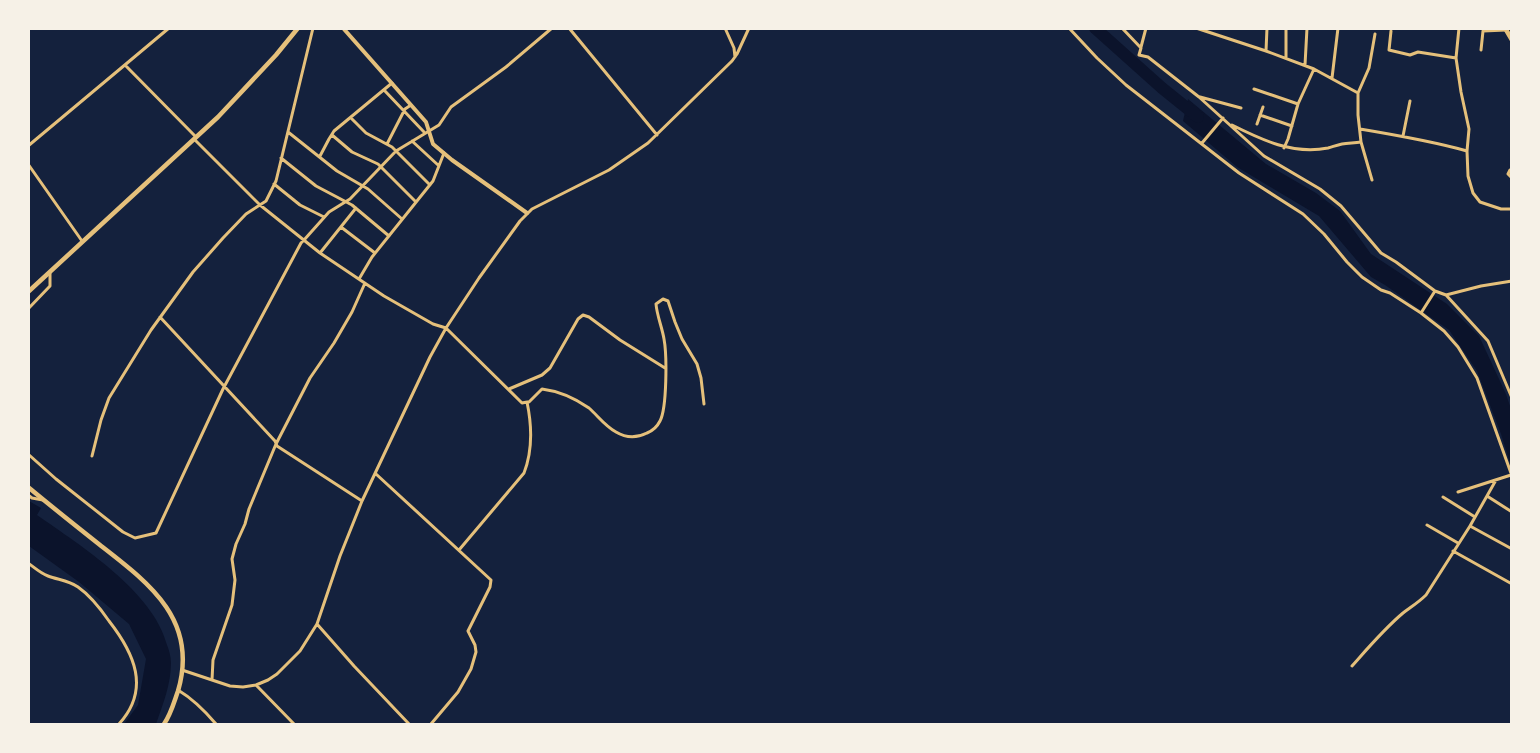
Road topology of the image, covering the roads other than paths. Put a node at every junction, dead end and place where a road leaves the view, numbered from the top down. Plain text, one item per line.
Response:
1 (169, 28) edge
2 (298, 28) edge
3 (313, 28) edge
4 (343, 28) edge
5 (552, 28) edge
6 (569, 28) edge
7 (726, 28) edge
8 (749, 28) edge
9 (1069, 28) edge
10 (1122, 28) edge
11 (1146, 28) edge
12 (1196, 28) edge
13 (1267, 28) edge
14 (1287, 28) edge
15 (1307, 28) edge
16 (1338, 28) edge
17 (1459, 28) edge
18 (1505, 29) edge
19 (1391, 31) dead end
20 (1376, 34) dead end
21 (1512, 40) edge
22 (1141, 48) junction
23 (1481, 50) dead end
24 (1266, 51) junction
25 (735, 57) junction
26 (1286, 58) junction
27 (1456, 58) junction
28 (125, 65) junction
29 (1305, 65) junction
30 (1314, 69) junction
31 (1332, 78) junction
32 (392, 84) junction
33 (1254, 89) dead end
34 (384, 90) junction
35 (1358, 93) junction
36 (1199, 97) junction
37 (1410, 101) dead end
38 (1298, 104) junction
39 (411, 105) junction
40 (1263, 107) dead end
41 (1241, 108) dead end
42 (405, 111) junction
43 (1260, 115) junction
44 (351, 118) junction
45 (1223, 118) junction
46 (1228, 123) junction
47 (1257, 124) dead end
48 (1292, 126) junction
49 (1360, 129) junction
50 (427, 131) junction
51 (288, 132) junction
52 (332, 135) junction
53 (657, 135) junction
54 (1403, 136) junction
55 (195, 138) junction
56 (412, 141) junction
57 (1361, 142) junction
58 (1202, 143) junction
59 (387, 144) junction
60 (28, 146) edge
61 (1284, 148) junction
62 (396, 151) junction
63 (1467, 151) junction
64 (444, 153) junction
65 (320, 157) junction
66 (282, 158) junction
67 (28, 164) edge
68 (438, 165) junction
69 (381, 167) junction
70 (1510, 170) dead end
71 (1512, 178) edge
72 (1372, 180) dead end
73 (274, 184) junction
74 (430, 185) junction
75 (364, 186) junction
76 (346, 201) junction
77 (416, 202) junction
78 (260, 205) junction
79 (356, 208) junction
80 (1512, 209) edge
81 (527, 213) junction
82 (324, 218) junction
83 (402, 219) junction
84 (341, 227) junction
85 (389, 236) junction
86 (304, 240) junction
87 (83, 242) junction
88 (320, 253) junction
89 (375, 253) junction
90 (50, 272) junction
91 (359, 279) junction
92 (1512, 281) edge
93 (365, 283) junction
94 (28, 292) edge
95 (1434, 292) junction
96 (1446, 295) junction
97 (28, 309) edge
98 (1422, 312) junction
99 (160, 317) junction
100 (446, 328) junction
101 (665, 368) junction
102 (225, 387) junction
103 (509, 389) junction
104 (1512, 398) edge
105 (527, 402) junction
106 (704, 404) dead end
107 (276, 444) junction
108 (28, 454) edge
109 (92, 456) dead end
110 (375, 474) junction
111 (1511, 475) edge
112 (1496, 480) junction
113 (28, 487) edge
114 (1458, 492) dead end
115 (28, 495) edge
116 (1486, 496) junction
117 (1443, 497) dead end
118 (44, 500) junction
119 (362, 501) junction
120 (1512, 512) edge
121 (1475, 517) junction
122 (1427, 525) dead end
123 (1470, 526) junction
124 (1458, 543) junction
125 (1512, 549) edge
126 (459, 550) junction
127 (1453, 551) junction
128 (28, 563) edge
129 (1512, 584) edge
130 (317, 624) junction
131 (1352, 666) dead end
132 (182, 670) junction
133 (212, 680) junction
134 (256, 685) junction
135 (178, 690) junction
136 (119, 724) edge
137 (164, 724) edge
138 (216, 724) edge
139 (294, 724) edge
140 (409, 724) edge
141 (430, 724) edge

1 - 28 street
2 - 55 main road
3 - 51 street
4 - 32 street
5 - 50 street
6 - 53 street
7 - 25 street
8 - 25 street
9 - 58 street
10 - 22 street
11 - 22 street
12 - 24 street
13 - 24 street
14 - 26 street
15 - 29 street
16 - 31 street
17 - 27 street
18 - 21 main road
18 - 23 street
19 - 27 street
20 - 35 street
22 - 36 street
24 - 26 street
25 - 53 street
26 - 29 street
27 - 63 street
28 - 55 street
28 - 60 street
29 - 30 street
30 - 31 street
30 - 38 street
31 - 35 street
32 - 34 street
32 - 39 street
33 - 38 street
34 - 42 street
34 - 44 street
35 - 49 street
36 - 41 street
36 - 45 street
37 - 54 street
38 - 48 street
39 - 42 street
39 - 50 street
40 - 43 street
42 - 50 street
42 - 59 street
43 - 47 street
43 - 48 street
44 - 52 street
44 - 59 street
45 - 46 street
45 - 58 street
46 - 61 street
46 - 95 street
48 - 61 street
49 - 54 street
49 - 57 street
50 - 56 street
50 - 64 street
51 - 65 street
51 - 66 street
52 - 65 street
52 - 69 street
53 - 81 street
54 - 63 street
55 - 78 street
55 - 87 main road
56 - 62 street
56 - 68 street
57 - 61 street
57 - 72 street
58 - 98 street
59 - 62 street
62 - 69 street
62 - 74 street
63 - 80 street
64 - 68 street
64 - 81 street
65 - 75 street
66 - 73 street
66 - 76 street
67 - 87 street
68 - 74 street
69 - 75 street
69 - 77 street
70 - 71 street
73 - 78 street
73 - 82 street
74 - 77 street
75 - 76 street
75 - 83 street
76 - 79 street
76 - 82 street
77 - 83 street
78 - 86 street
78 - 99 street
79 - 84 street
79 - 85 street
81 - 100 street
82 - 86 street
83 - 85 street
84 - 88 street
84 - 89 street
85 - 89 street
86 - 88 street
86 - 102 street
87 - 90 main road
88 - 91 street
89 - 91 street
90 - 94 main road
90 - 97 street
91 - 93 street
92 - 96 street
93 - 100 street
93 - 107 street
95 - 96 street
95 - 98 street
96 - 104 street
98 - 111 street
99 - 102 street
99 - 109 street
100 - 103 street
100 - 110 street
101 - 103 street
101 - 105 street
101 - 106 street
102 - 107 street
102 - 108 street
103 - 105 street
105 - 126 street
107 - 119 street
107 - 133 street
110 - 119 street
110 - 126 street
111 - 112 street
112 - 114 street
112 - 116 street
113 - 118 main road
115 - 118 street
116 - 120 street
116 - 121 street
117 - 121 street
118 - 132 main road
119 - 130 street
121 - 123 street
122 - 124 street
123 - 124 street
123 - 125 street
124 - 127 street
126 - 141 street
127 - 129 street
127 - 131 street
128 - 136 street
130 - 134 street
130 - 140 street
132 - 133 street
132 - 135 main road
133 - 134 street
134 - 139 street
135 - 137 main road
135 - 138 street

